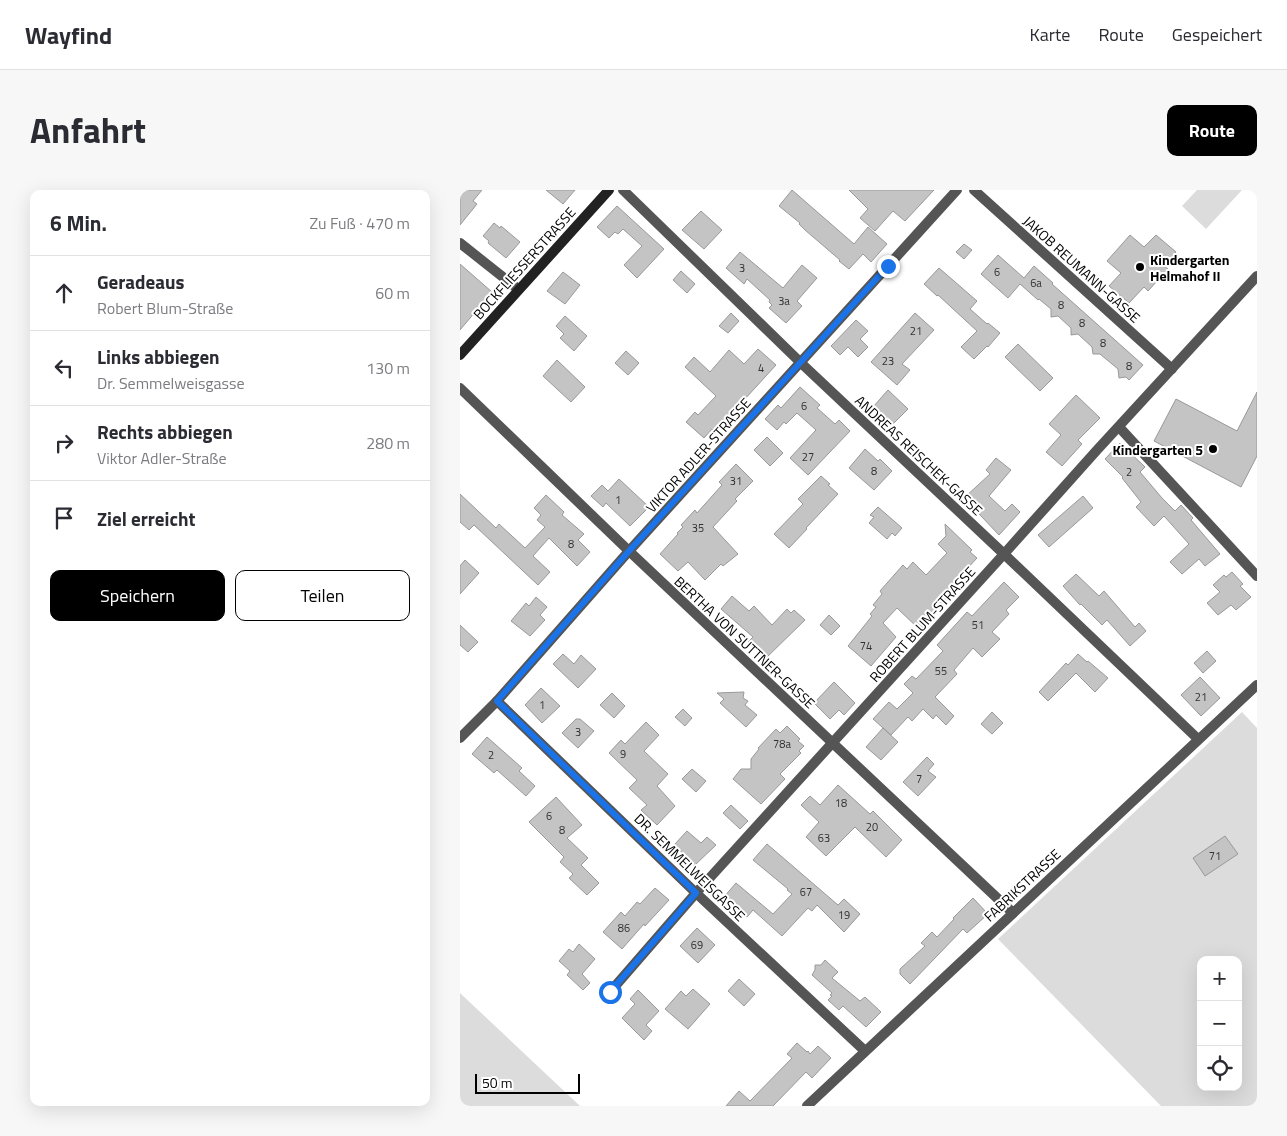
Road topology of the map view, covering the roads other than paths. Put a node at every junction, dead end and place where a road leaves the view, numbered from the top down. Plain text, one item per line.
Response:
1 (609, 190) edge
2 (623, 190) edge
3 (957, 190) edge
4 (974, 190) edge
5 (460, 243) edge
6 (1257, 276) edge
7 (518, 289) junction
8 (460, 355) edge
9 (801, 362) junction
10 (1172, 369) junction
11 (460, 388) edge
12 (1118, 427) junction
13 (629, 551) junction
14 (1004, 554) junction
15 (1257, 576) edge
16 (1257, 685) edge
17 (497, 701) junction
18 (460, 738) edge
19 (1198, 739) junction
20 (833, 743) junction
21 (696, 893) junction
22 (1013, 913) junction
23 (610, 992) dead end
24 (865, 1052) junction
25 (807, 1106) edge

1 - 7 main road, BOCKFLIESSERSTRASSE
2 - 9 street, ANDREAS REISCHEK-GASSE
3 - 9 street, VIKTOR ADLER-STRASSE
4 - 10 street, JAKOB REUMANN-GASSE
5 - 7 street
6 - 10 street, ROBERT BLUM-STRASSE
7 - 8 main road, BOCKFLIESSERSTRASSE
9 - 13 street, VIKTOR ADLER-STRASSE
9 - 14 street, ANDREAS REISCHEK-GASSE
10 - 12 street, ROBERT BLUM-STRASSE
11 - 13 street, BERTHA VON SUTTNER-GASSE
12 - 14 street, ROBERT BLUM-STRASSE
12 - 15 street
13 - 17 street, VIKTOR ADLER-STRASSE
13 - 20 street, BERTHA VON SUTTNER-GASSE
14 - 19 street, ANDREAS REISCHEK-GASSE
14 - 20 street, ROBERT BLUM-STRASSE
16 - 19 street, FABRIKSTRASSE
17 - 18 street, VIKTOR ADLER-STRASSE
17 - 21 street, DR. SEMMELWEISGASSE
19 - 22 street, FABRIKSTRASSE
20 - 21 street, ROBERT BLUM-STRASSE
20 - 22 street, BERTHA VON SUTTNER-GASSE
21 - 23 street, ROBERT BLUM-STRASSE
21 - 24 street, DR. SEMMELWEISGASSE
22 - 24 street, FABRIKSTRASSE
24 - 25 street, FABRIKSTRASSE

